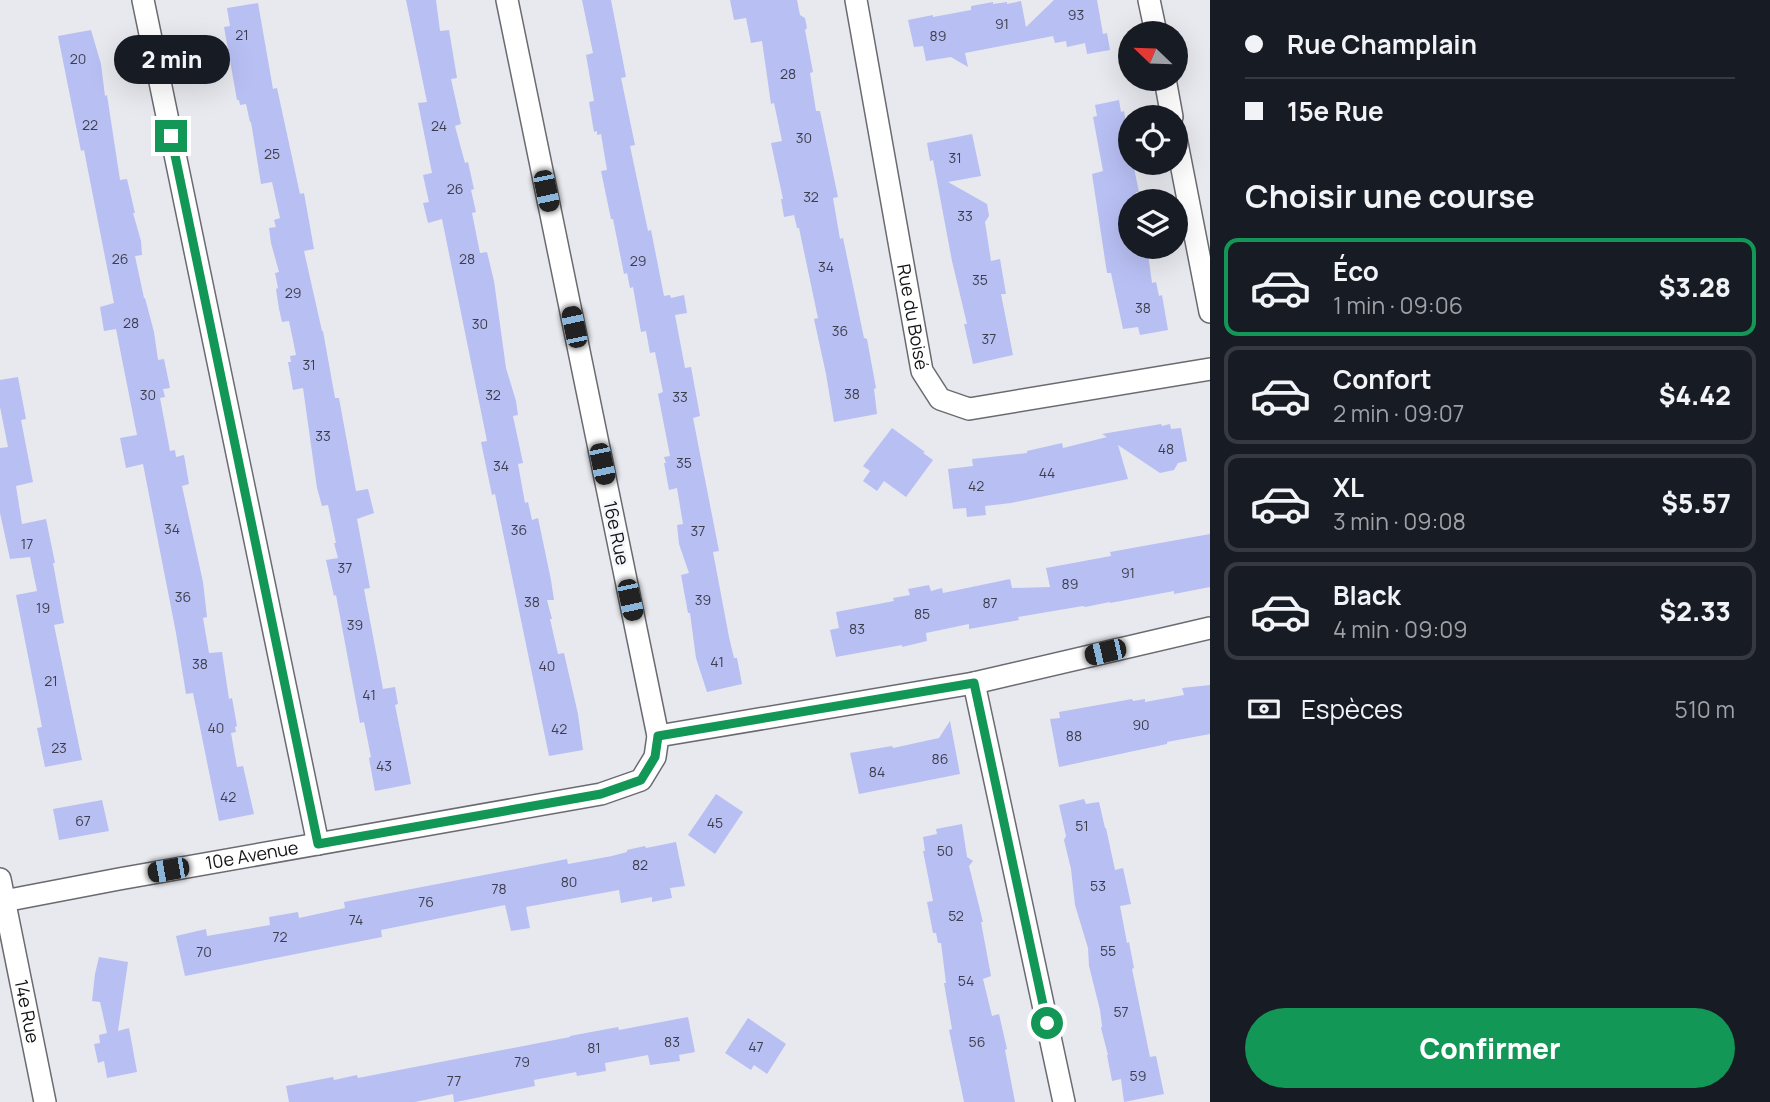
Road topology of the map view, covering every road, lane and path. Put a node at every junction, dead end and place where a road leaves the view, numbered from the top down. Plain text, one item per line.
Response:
1 (143, 0) edge
2 (507, 0) edge
3 (856, 0) edge
4 (1149, 0) edge
5 (1153, 21) edge
6 (1183, 175) edge
7 (1210, 312) edge
8 (1210, 369) edge
9 (1210, 628) edge
10 (974, 683) junction
11 (658, 736) junction
12 (318, 844) junction
13 (0, 879) edge
14 (4, 901) junction
15 (45, 1102) edge
16 (1064, 1102) edge

1 - 12 street
2 - 11 street, 16e Rue
3 - 8 street, Rue du Boisé
4 - 5 street
6 - 7 street
9 - 10 street
10 - 11 street
10 - 16 street
11 - 12 street, 10e Avenue
12 - 14 street, 10e Avenue
13 - 14 street, 14e Rue
14 - 15 street, 14e Rue

